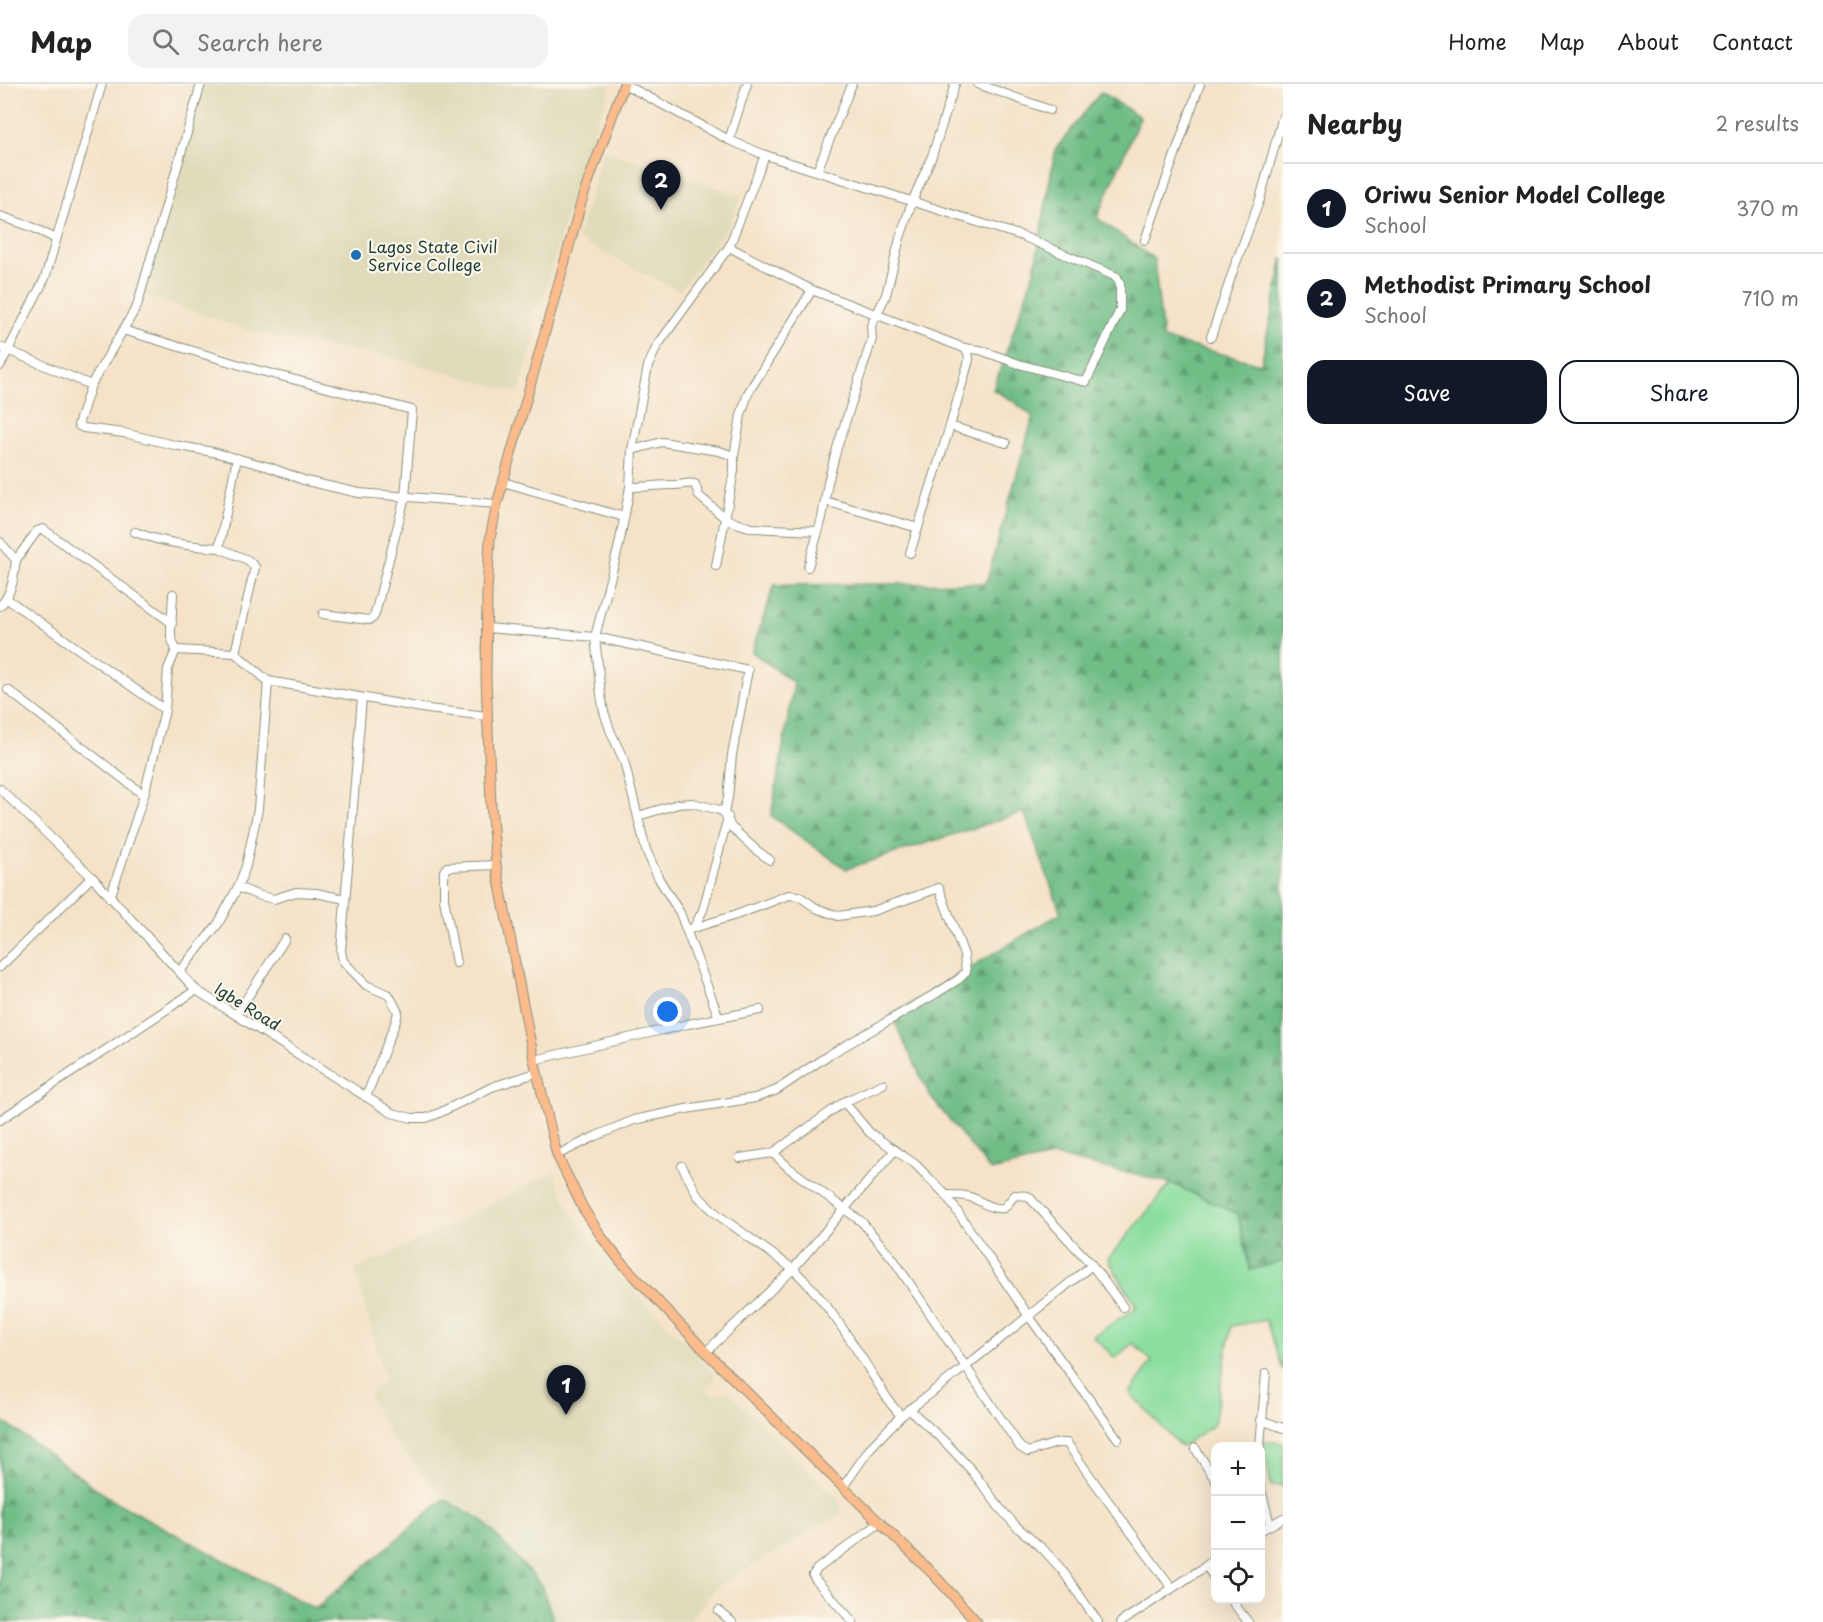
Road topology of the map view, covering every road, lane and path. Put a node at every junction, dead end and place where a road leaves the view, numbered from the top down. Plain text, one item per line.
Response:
1 (102, 84) edge
2 (201, 84) edge
3 (624, 84) edge
4 (747, 84) edge
5 (852, 84) edge
6 (955, 84) edge
7 (978, 84) edge
8 (1200, 84) edge
9 (1050, 110) dead end
10 (1283, 116) edge
11 (729, 140) junction
12 (765, 155) junction
13 (817, 171) junction
14 (912, 202) junction
15 (0, 216) edge
16 (56, 239) junction
17 (1145, 240) dead end
18 (729, 247) junction
19 (812, 290) junction
20 (877, 315) junction
21 (123, 330) junction
22 (1211, 337) dead end
23 (964, 348) junction
24 (4, 349) edge
25 (0, 366) edge
26 (92, 385) junction
27 (950, 426) junction
28 (1006, 443) dead end
29 (632, 450) junction
30 (734, 456) junction
31 (237, 458) junction
32 (503, 482) junction
33 (630, 487) junction
34 (405, 497) junction
35 (825, 501) junction
36 (497, 504) junction
37 (624, 517) junction
38 (725, 518) junction
39 (918, 528) junction
40 (818, 531) junction
41 (135, 532) dead end
42 (0, 542) edge
43 (219, 548) junction
44 (910, 553) dead end
45 (16, 560) junction
46 (716, 566) dead end
47 (808, 567) dead end
48 (173, 594) dead end
49 (7, 599) junction
50 (0, 606) edge
51 (323, 614) dead end
52 (172, 624) junction
53 (487, 628) junction
54 (595, 637) junction
55 (176, 650) junction
56 (235, 653) junction
57 (268, 681) junction
58 (8, 690) dead end
59 (362, 698) junction
60 (165, 710) junction
61 (487, 716) junction
62 (0, 789) edge
63 (144, 795) junction
64 (726, 814) junction
65 (638, 816) junction
66 (770, 860) dead end
67 (496, 865) junction
68 (92, 877) junction
69 (238, 887) junction
70 (110, 898) junction
71 (345, 899) junction
72 (690, 928) junction
73 (285, 939) dead end
74 (456, 963) dead end
75 (0, 967) edge
76 (180, 971) junction
77 (196, 990) junction
78 (760, 1010) dead end
79 (236, 1015) junction
80 (719, 1018) junction
81 (534, 1060) junction
82 (536, 1073) junction
83 (883, 1084) dead end
84 (366, 1097) junction
85 (844, 1102) junction
86 (0, 1120) edge
87 (895, 1150) junction
88 (773, 1153) junction
89 (557, 1155) junction
90 (740, 1158) dead end
91 (682, 1166) dead end
92 (946, 1194) junction
93 (844, 1208) junction
94 (1092, 1265) junction
95 (793, 1269) junction
96 (1123, 1307) dead end
97 (1028, 1316) junction
98 (706, 1352) junction
99 (965, 1367) junction
100 (1266, 1373) dead end
101 (909, 1409) junction
102 (901, 1416) junction
103 (1261, 1420) junction
104 (1283, 1428) edge
105 (1118, 1439) dead end
106 (1260, 1442) edge
107 (1195, 1448) dead end
108 (1211, 1474) edge
109 (843, 1487) junction
110 (1263, 1496) edge
111 (1283, 1518) edge
112 (881, 1522) junction
113 (1270, 1525) junction
114 (1265, 1528) edge
115 (1211, 1561) edge
116 (1206, 1566) junction
117 (1211, 1574) edge
118 (1172, 1588) junction
119 (1235, 1604) edge
120 (719, 1611) dead end
121 (732, 1622) edge
122 (853, 1622) edge
123 (977, 1622) edge
124 (1098, 1622) edge
125 (1121, 1622) edge
126 (1248, 1622) edge

1 - 16 street
2 - 21 street
3 - 11 street
3 - 32 main road
4 - 11 street
5 - 13 street
6 - 14 street
7 - 9 street
8 - 17 street
10 - 22 street
11 - 12 street
12 - 13 street
12 - 18 street
13 - 14 street
14 - 20 street
14 - 23 street
15 - 16 street
16 - 24 street
18 - 19 street
18 - 29 street
19 - 20 street
19 - 30 street
20 - 23 street
20 - 35 street
21 - 26 street
21 - 34 street
23 - 27 street
24 - 25 street
24 - 26 street
26 - 31 street
27 - 28 street
27 - 39 street
29 - 30 street
29 - 33 street
30 - 38 street
31 - 34 street
31 - 43 street
32 - 36 main road
32 - 37 street
33 - 37 street
33 - 38 street
34 - 36 street
34 - 51 street
35 - 39 street
35 - 40 street
36 - 53 main road
37 - 54 street
38 - 40 street
38 - 46 street
39 - 44 street
40 - 47 street
41 - 43 street
42 - 45 street
43 - 56 street
45 - 49 street
45 - 52 street
48 - 52 street
49 - 50 street
49 - 60 street
52 - 55 street
53 - 54 street
53 - 61 main road
54 - 64 street
54 - 65 street
55 - 56 street
55 - 60 street
56 - 57 street
57 - 59 street
57 - 69 street
58 - 63 street
59 - 61 street
59 - 71 street
60 - 63 street
61 - 67 main road
62 - 68 street, Igbe Road
63 - 70 street
64 - 65 street
64 - 66 street
64 - 72 street
65 - 72 street
67 - 74 street
67 - 81 main road
68 - 70 street, Igbe Road
68 - 75 street
69 - 71 street
69 - 76 street
70 - 76 street, Igbe Road
71 - 84 street
72 - 80 street
72 - 89 street
73 - 79 street
76 - 77 street, Igbe Road
77 - 79 street, Igbe Road
77 - 86 street
78 - 80 street
79 - 84 street, Igbe Road
80 - 81 street
81 - 82 main road
82 - 84 street, Igbe Road
82 - 89 main road
83 - 85 street
85 - 87 street
85 - 88 street
87 - 92 street
87 - 93 street
88 - 90 street
88 - 93 street
89 - 98 main road
91 - 95 street
92 - 94 street
92 - 97 street
93 - 95 street
93 - 99 street
94 - 96 street
94 - 97 street
95 - 98 street
95 - 102 street
97 - 99 street
97 - 105 street
98 - 109 main road
99 - 101 street
99 - 118 street
100 - 103 street
101 - 102 street
101 - 124 street
102 - 109 street
103 - 104 street
103 - 106 street
107 - 108 street
109 - 112 main road
110 - 113 street
111 - 113 street
112 - 122 street
112 - 123 main road
113 - 114 street
115 - 116 street
116 - 117 street
116 - 118 street
118 - 125 street
119 - 126 street
120 - 121 street

